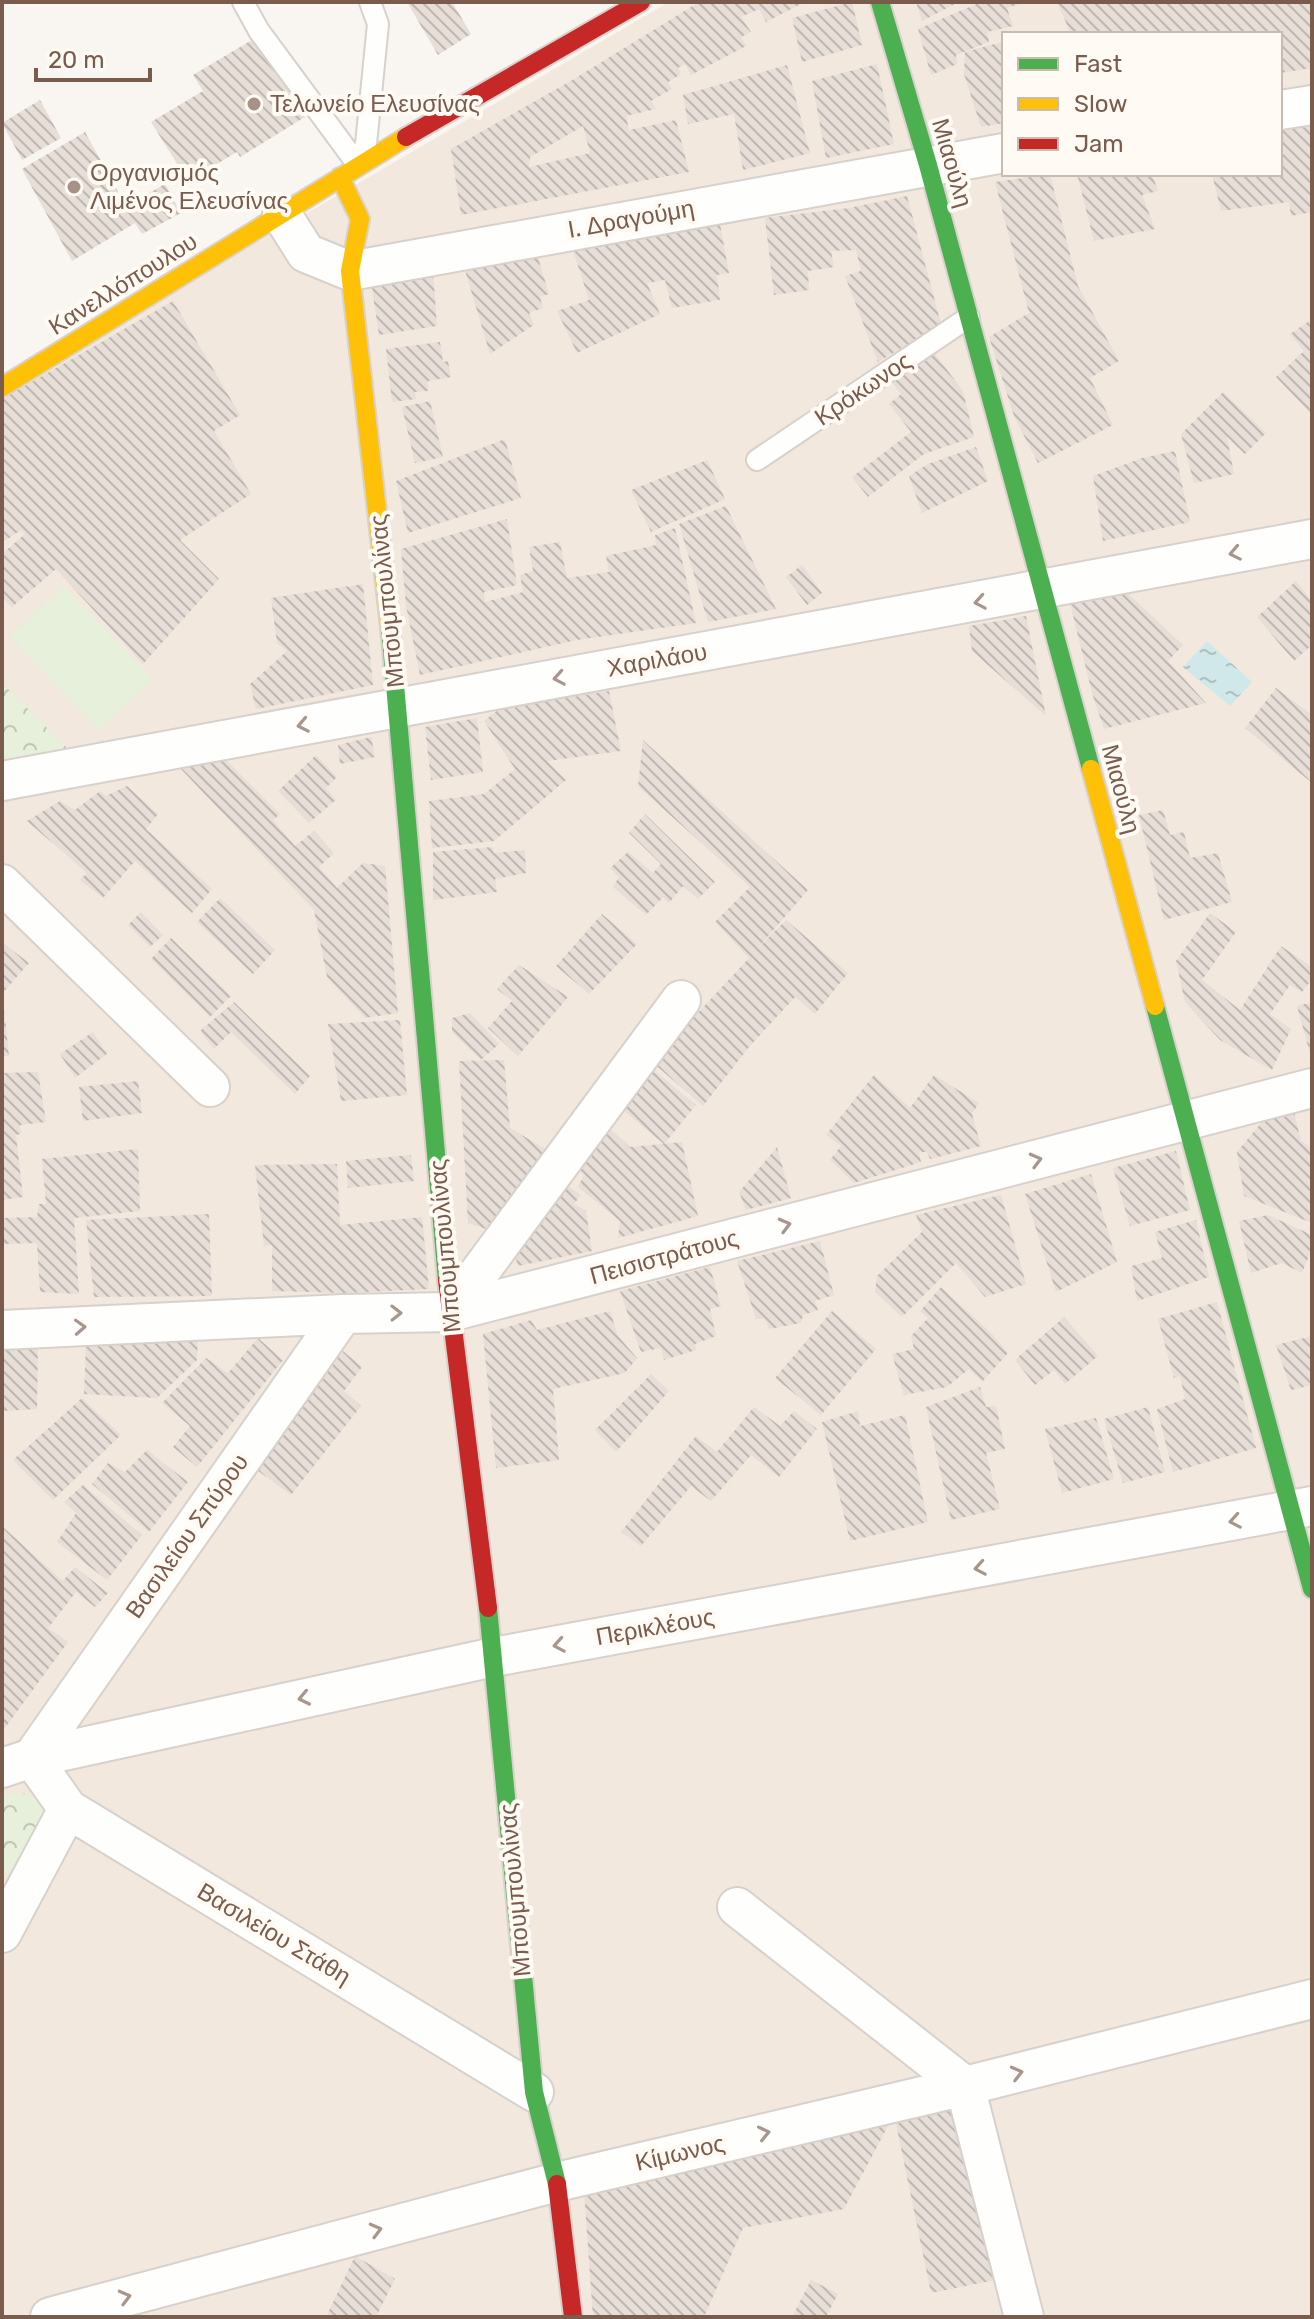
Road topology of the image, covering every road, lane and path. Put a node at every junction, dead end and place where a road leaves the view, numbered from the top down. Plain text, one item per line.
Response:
1 (243, 2) edge
2 (370, 2) edge
3 (641, 2) edge
4 (880, 2) edge
5 (1312, 105) edge
6 (1282, 110) edge
7 (1002, 153) edge
8 (358, 165) junction
9 (928, 165) junction
10 (340, 177) junction
11 (282, 215) junction
12 (350, 271) junction
13 (969, 317) junction
14 (2, 387) edge
15 (757, 460) dead end
16 (1308, 545) edge
17 (1043, 590) junction
18 (399, 707) junction
19 (2, 781) edge
20 (2, 884) edge
21 (681, 1000) dead end
22 (210, 1087) dead end
23 (1312, 1088) edge
24 (1185, 1122) junction
25 (450, 1312) junction
26 (343, 1314) junction
27 (2, 1330) edge
28 (1302, 1508) edge
29 (1312, 1589) edge
30 (494, 1657) junction
31 (17, 1763) edge
32 (68, 1809) junction
33 (737, 1907) dead end
34 (6, 1913) edge
35 (1312, 1999) edge
36 (965, 2086) junction
37 (534, 2092) junction
38 (557, 2182) junction
39 (50, 2317) edge
40 (573, 2317) edge
41 (1024, 2317) edge

1 - 8 lane
2 - 8 lane
3 - 8 street, Κανελλόπουλου
4 - 9 street, Μιαούλη
5 - 6 street
7 - 9 street, Ι. Δραγούμη
8 - 10 street, Κανελλόπουλου
9 - 12 street, Ι. Δραγούμη
9 - 13 street, Μιαούλη
10 - 11 street, Κανελλόπουλου
10 - 12 street, Μπουμπουλίνας
11 - 12 street
11 - 14 street, Κανελλόπουλου
12 - 18 street, Μπουμπουλίνας
13 - 15 lane, Κρόκωνος
13 - 17 street, Μιαούλη
16 -> 17 street, Χαριλάου
17 -> 18 street, Χαριλάου
17 - 24 street, Μιαούλη
18 -> 19 street, Χαριλάου
18 - 25 street, Μπουμπουλίνας
20 - 22 street
21 - 25 street
23 - 24 street, Πεισιστράτους
25 -> 24 street, Πεισιστράτους
24 - 28 street, Μιαούλη
26 -> 25 street, Πεισιστράτους
25 - 30 street, Μπουμπουλίνας
27 -> 26 street, Πεισιστράτους
26 - 31 street, Βασιλείου Σπύρου
28 - 29 street, Μιαούλη
28 -> 30 street, Περικλέους
30 -> 31 street, Περικλέους
30 - 37 street, Μπουμπουλίνας
31 - 32 street, Βασιλείου Στάθη
32 - 34 street
32 - 37 street, Βασιλείου Στάθη
33 - 36 street
36 -> 35 street, Κίμωνος
38 -> 36 street, Κίμωνος
36 - 41 street
37 - 38 street, Μπουμπουλίνας
39 -> 38 street, Κίμωνος
38 - 40 street, Μπουμπουλίνας

